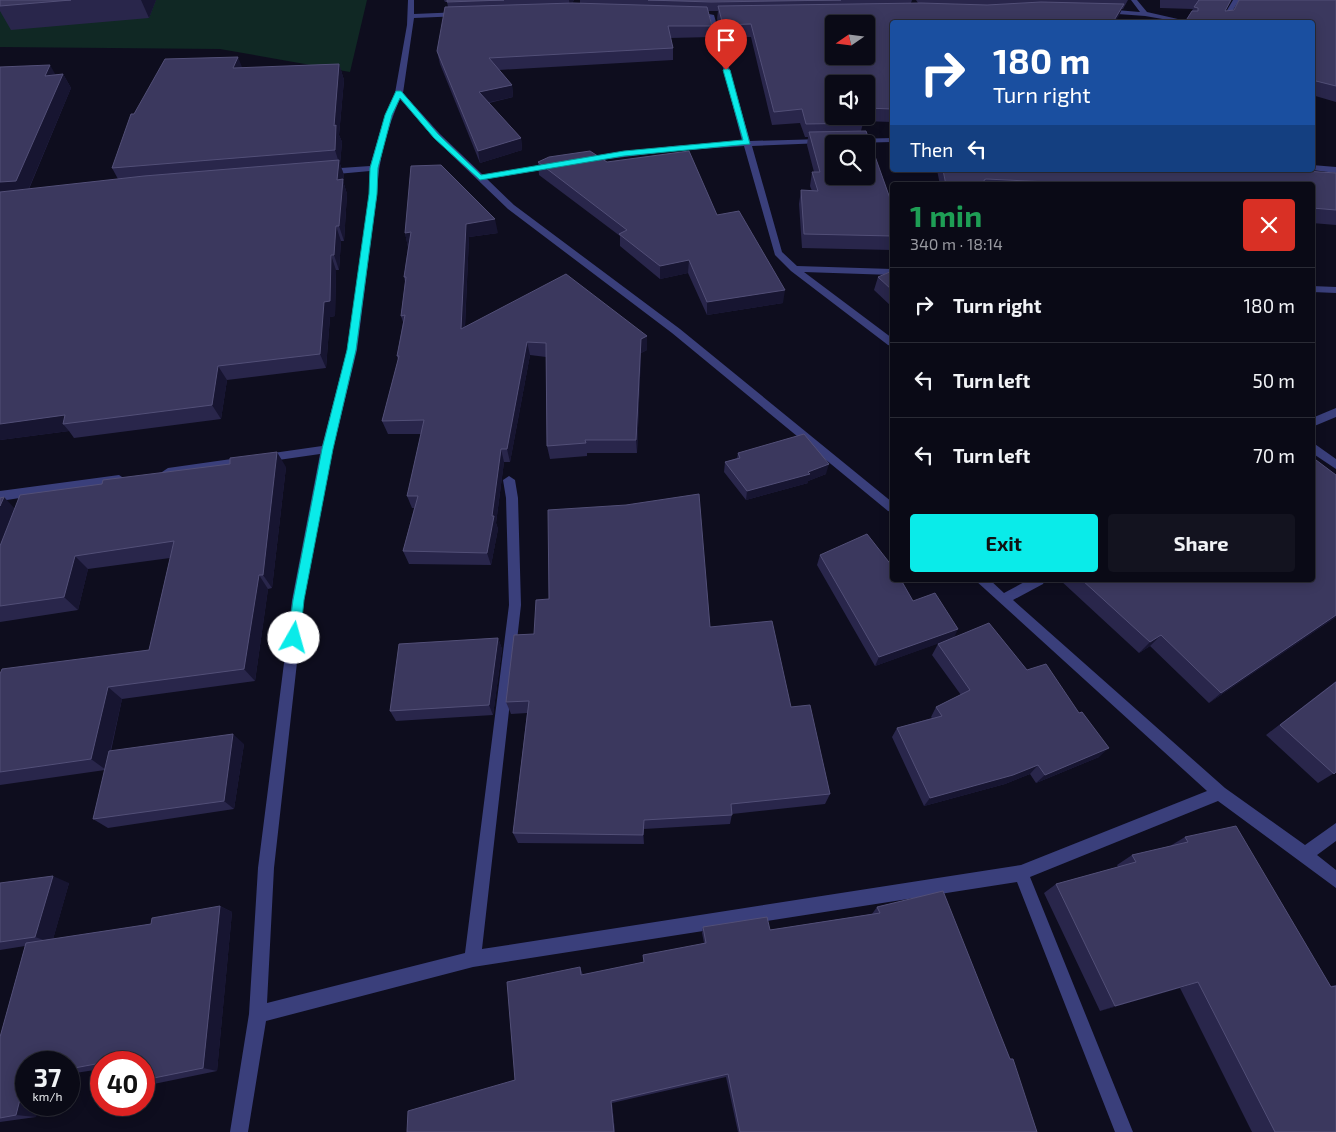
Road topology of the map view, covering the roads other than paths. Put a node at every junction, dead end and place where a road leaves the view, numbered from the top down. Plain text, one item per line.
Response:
1 (410, 0) edge
2 (1134, 0) edge
3 (1236, 0) edge
4 (1096, 11) edge
5 (468, 14) edge
6 (1145, 14) junction
7 (701, 15) edge
8 (711, 15) junction
9 (721, 15) edge
10 (410, 16) junction
11 (1177, 20) edge
12 (1224, 20) edge
13 (399, 93) junction
14 (875, 140) edge
15 (890, 140) edge
16 (825, 141) edge
17 (747, 142) junction
18 (576, 162) edge
19 (566, 163) edge
20 (1315, 167) edge
21 (374, 168) junction
22 (1336, 170) edge
23 (316, 172) edge
24 (480, 178) junction
25 (794, 269) junction
26 (890, 272) edge
27 (1315, 289) edge
28 (1336, 290) edge
29 (890, 341) edge
30 (1336, 412) edge
31 (1315, 422) edge
32 (1315, 448) edge
33 (328, 449) junction
34 (1336, 465) edge
35 (151, 474) edge
36 (132, 477) edge
37 (509, 480) dead end
38 (0, 496) edge
39 (890, 506) edge
40 (983, 582) edge
41 (1035, 582) edge
42 (1004, 599) junction
43 (1220, 793) junction
44 (1336, 831) edge
45 (1305, 854) junction
46 (1021, 873) junction
47 (1336, 880) edge
48 (472, 959) junction
49 (258, 1014) junction
50 (239, 1132) edge
51 (1124, 1132) edge

1 - 10 street
2 - 6 street
3 - 12 street
4 - 6 street
5 - 10 street
6 - 11 street
7 - 8 street
8 - 9 street
8 - 17 street
10 - 13 street
13 - 21 street
13 - 24 street
14 - 15 street
16 - 17 street
17 - 18 street
17 - 25 street
19 - 24 street
20 - 22 street
21 - 23 street
21 - 33 street
24 - 39 street
25 - 26 street
25 - 29 street
27 - 28 street
30 - 31 street
32 - 34 street
33 - 35 street
33 - 49 street
36 - 38 street
37 - 48 street
40 - 42 street
41 - 42 street
42 - 43 street
43 - 45 street
43 - 46 street
44 - 45 street
45 - 47 street
46 - 48 street
46 - 51 street
48 - 49 street
49 - 50 street

